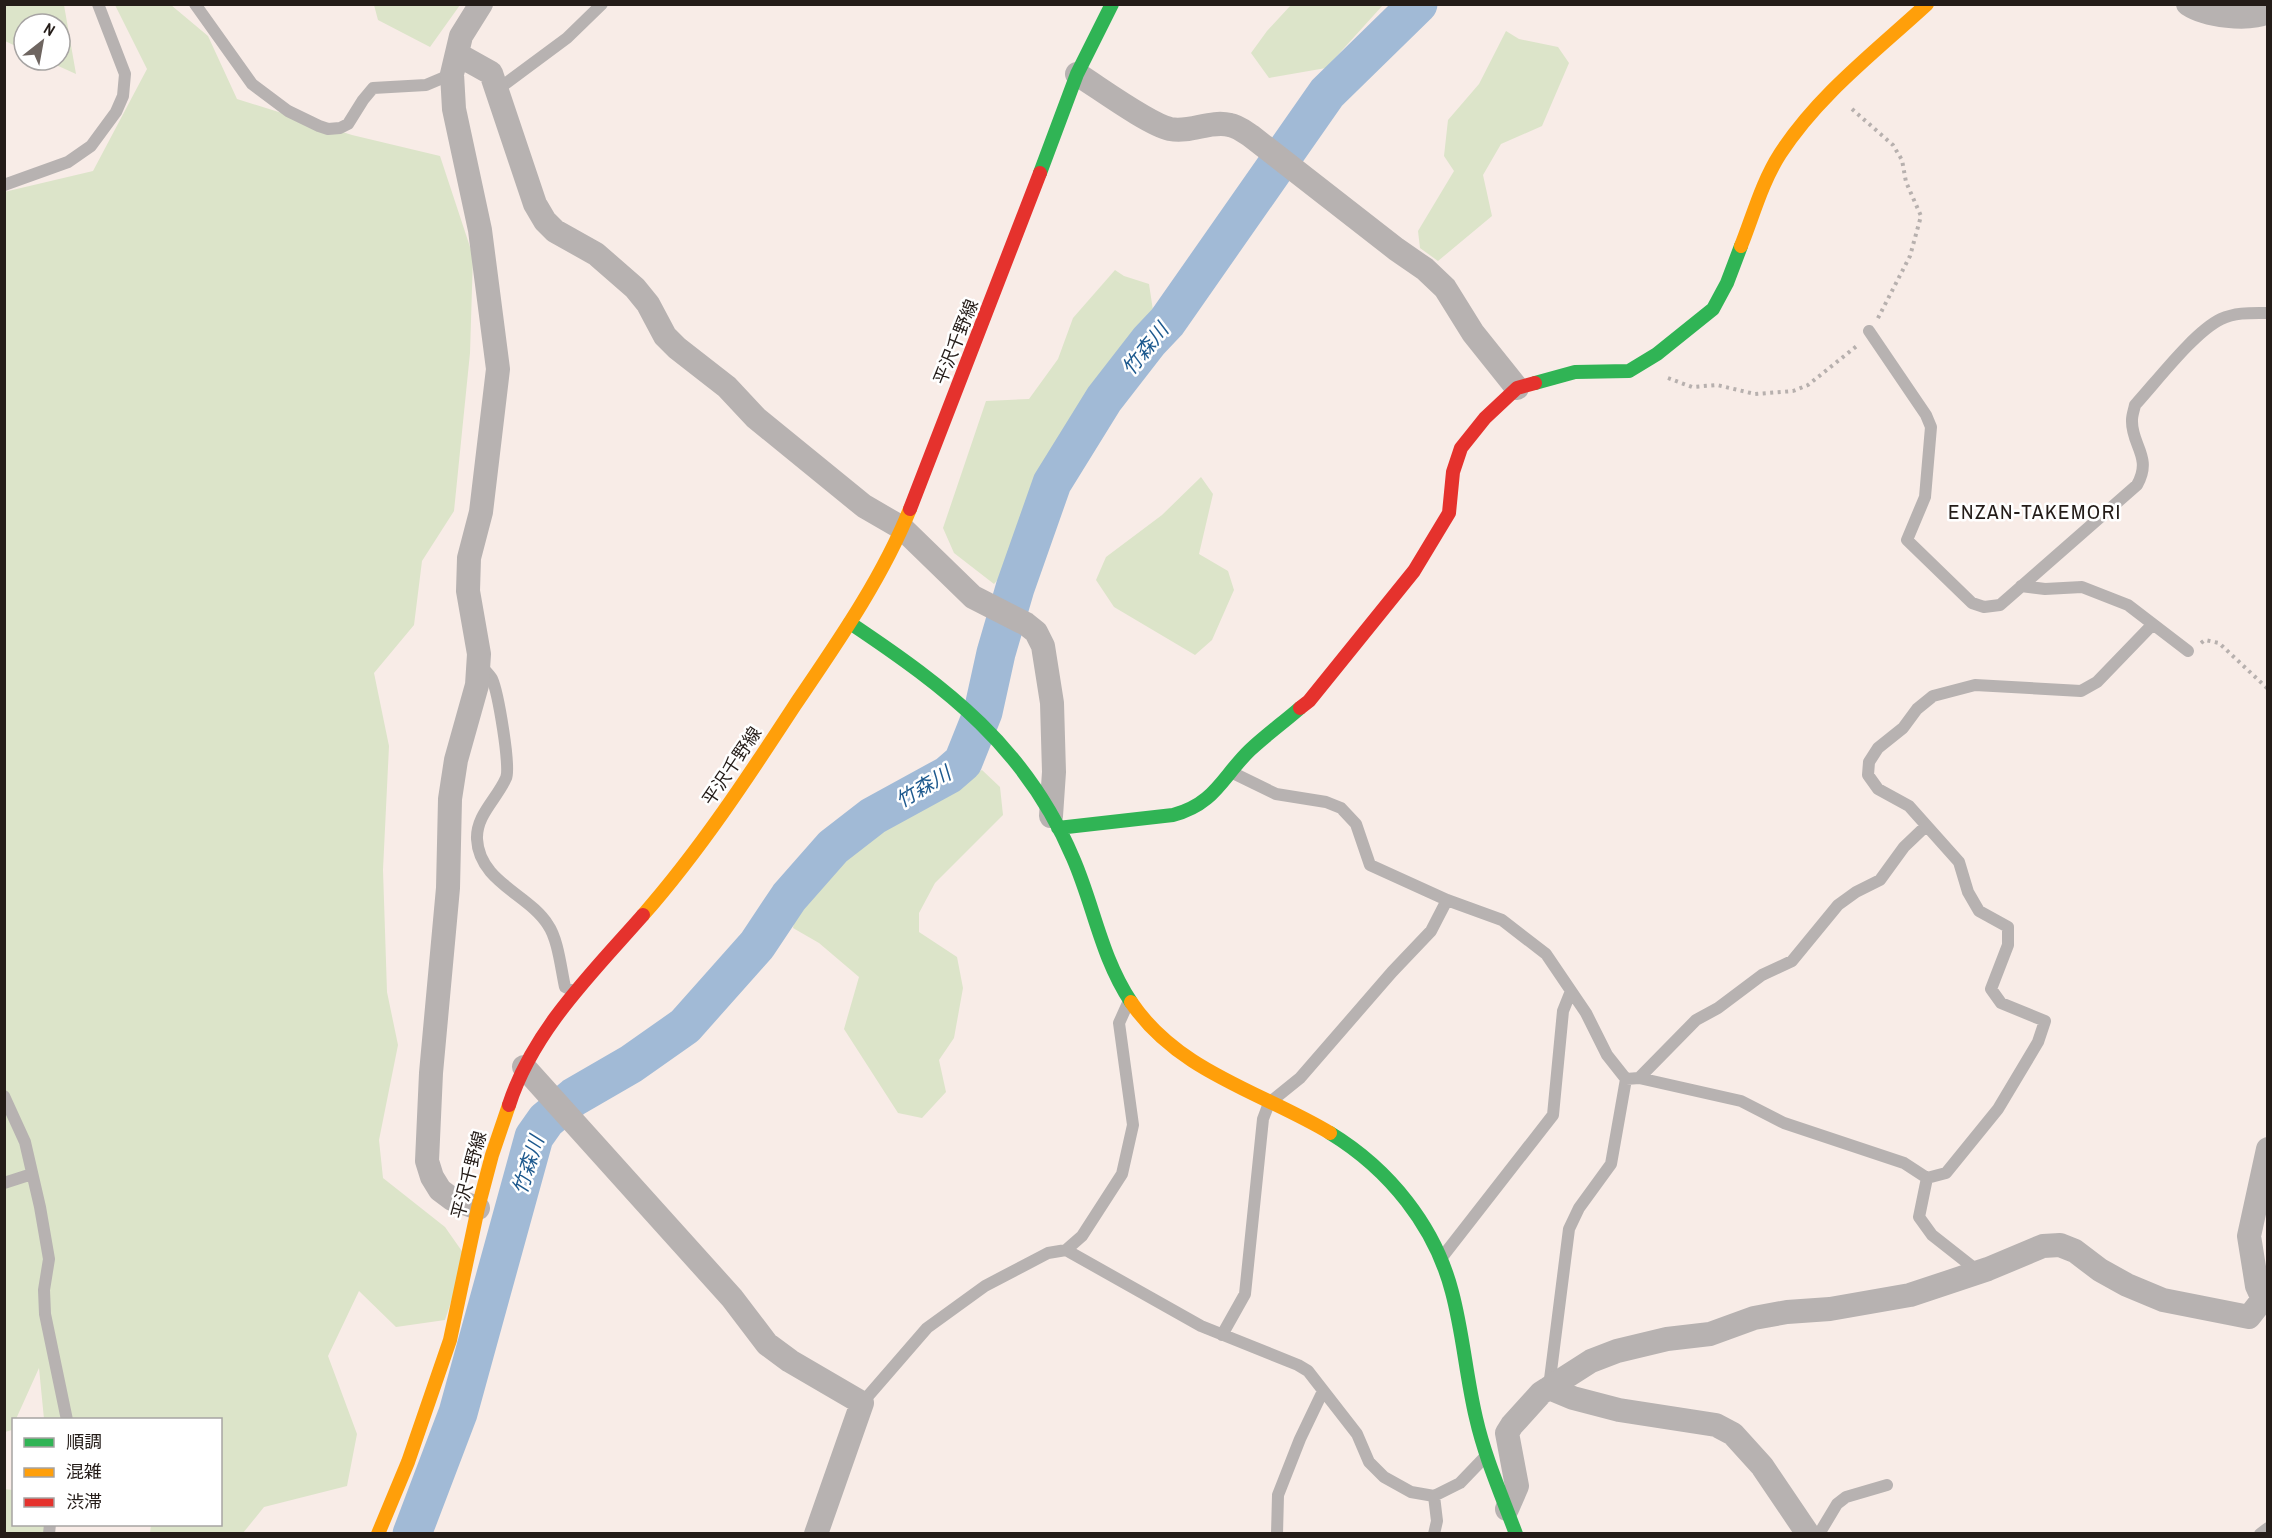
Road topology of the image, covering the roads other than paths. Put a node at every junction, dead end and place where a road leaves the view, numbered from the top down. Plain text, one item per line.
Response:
1 (98, 4) edge
2 (195, 4) edge
3 (480, 4) edge
4 (602, 4) edge
5 (1112, 4) edge
6 (1927, 4) edge
7 (2188, 4) edge
8 (2268, 12) edge
9 (455, 64) junction
10 (1077, 74) junction
11 (497, 90) junction
12 (4, 185) edge
13 (2268, 313) edge
14 (1869, 331) road end
15 (1517, 388) junction
16 (902, 528) junction
17 (2021, 586) junction
18 (850, 623) junction
19 (2153, 624) junction
20 (2188, 651) road end
21 (478, 662) junction
22 (1231, 772) junction
23 (1054, 822) junction
24 (1926, 826) junction
25 (1447, 900) junction
26 (1571, 991) junction
27 (575, 993) junction
28 (1130, 999) junction
29 (524, 1067) junction
30 (1639, 1078) junction
31 (1626, 1079) junction
32 (4, 1096) edge
33 (1269, 1103) junction
34 (2268, 1149) edge
35 (32, 1174) junction
36 (1927, 1178) junction
37 (4, 1183) edge
38 (478, 1208) junction
39 (1066, 1250) junction
40 (1441, 1260) junction
41 (1979, 1272) junction
42 (2265, 1300) edge
43 (1222, 1335) junction
44 (1549, 1388) junction
45 (1323, 1390) junction
46 (862, 1403) junction
47 (68, 1418) edge
48 (1486, 1455) junction
49 (1887, 1485) dead end
50 (1434, 1496) junction
51 (1507, 1509) junction
52 (2268, 1528) edge
53 (378, 1533) edge
54 (816, 1533) edge
55 (1277, 1533) edge
56 (1434, 1533) edge
57 (1516, 1533) edge
58 (1808, 1533) edge
59 (1818, 1533) edge
60 (2260, 1533) edge

1 - 12 lane
2 - 9 lane
3 - 9 street
4 - 11 lane
5 - 10 street, 平沢千野線
6 - 15 street
7 - 8 street
9 - 11 street
9 - 21 street
10 - 15 street
10 - 16 street, 平沢千野線
11 - 16 street
13 - 17 lane
14 - 17 lane
15 - 22 street
16 - 18 street, 平沢千野線
16 - 23 street
17 - 19 lane
18 - 23 street
18 - 27 street, 平沢千野線
19 - 20 lane
19 - 24 lane
21 - 27 lane
21 - 38 street
22 - 23 street
22 - 25 lane
23 - 28 street
24 - 30 lane
24 - 36 lane
25 - 26 lane
25 - 33 lane
26 - 31 lane
26 - 40 lane
27 - 29 street, 平沢千野線
28 - 33 street
28 - 39 lane
29 - 38 street, 平沢千野線
29 - 46 street
30 - 31 lane
30 - 36 lane
31 - 44 lane
32 - 35 lane
33 - 40 street
33 - 43 lane
34 - 42 street
35 - 37 lane
35 - 47 lane
36 - 41 lane
38 - 53 street, 平沢千野線
39 - 43 lane
39 - 46 lane
40 - 48 street
41 - 42 street
41 - 44 street
43 - 45 lane
44 - 51 street
44 - 58 street
45 - 50 lane
45 - 55 lane
46 - 54 street
48 - 50 lane
48 - 51 street
49 - 59 lane
50 - 56 lane
51 - 57 street
52 - 60 lane

